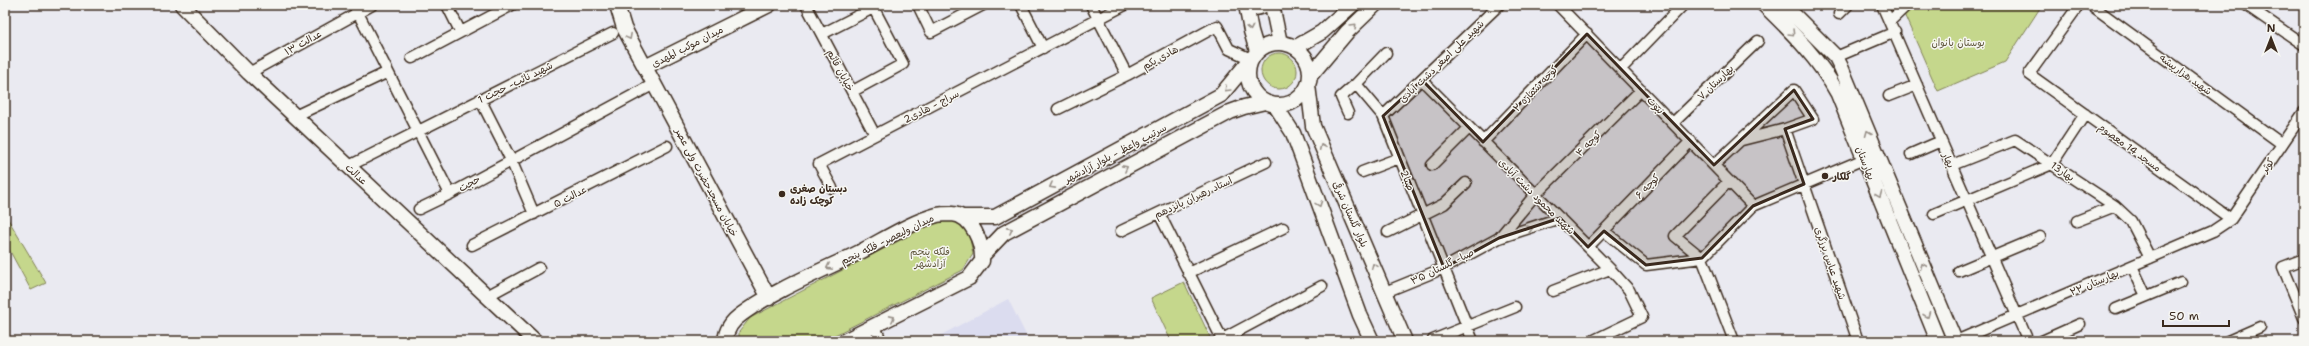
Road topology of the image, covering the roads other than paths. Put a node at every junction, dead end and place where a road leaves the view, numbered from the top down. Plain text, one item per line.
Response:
1 (182, 5) edge
2 (372, 5) edge
3 (447, 5) edge
4 (512, 5) edge
5 (617, 5) edge
6 (769, 5) edge
7 (806, 5) edge
8 (918, 5) edge
9 (983, 5) edge
10 (1021, 5) edge
11 (1091, 5) edge
12 (1125, 5) edge
13 (1248, 5) edge
14 (1264, 5) edge
15 (1272, 5) edge
16 (1352, 5) edge
17 (1375, 5) edge
18 (1499, 5) edge
19 (1683, 5) edge
20 (1764, 5) edge
21 (1784, 5) edge
22 (1848, 5) edge
23 (1882, 5) edge
24 (1907, 5) edge
25 (2079, 5) edge
26 (2091, 5) edge
27 (2246, 5) edge
28 (872, 6) edge
29 (1560, 6) edge
30 (356, 9) edge
31 (1838, 14) dead end
32 (1098, 19) junction
33 (1890, 21) junction
34 (460, 31) junction
35 (1322, 32) junction
36 (1895, 32) junction
37 (613, 33) dead end
38 (822, 34) junction
39 (1587, 34) junction
40 (1758, 41) dead end
41 (1280, 42) junction
42 (2304, 46) edge
43 (1296, 47) junction
44 (1043, 48) junction
45 (1335, 49) junction
46 (1386, 53) dead end
47 (1254, 55) junction
48 (1836, 57) junction
49 (412, 58) dead end
50 (645, 67) junction
51 (1621, 69) junction
52 (388, 72) junction
53 (249, 73) junction
54 (1127, 75) junction
55 (1422, 80) junction
56 (1309, 81) junction
57 (654, 84) junction
58 (1356, 84) junction
59 (1917, 85) junction
60 (1641, 90) junction
61 (853, 91) junction
62 (1889, 96) dead end
63 (480, 99) junction
64 (1270, 103) junction
65 (1058, 109) dead end
66 (2304, 112) edge
67 (1348, 113) dead end
68 (2085, 114) junction
69 (295, 116) junction
70 (1383, 116) junction
71 (1673, 123) junction
72 (1313, 126) junction
73 (1469, 128) junction
74 (1785, 129) junction
75 (418, 130) junction
76 (1293, 133) junction
77 (875, 135) junction
78 (1742, 140) junction
79 (1690, 141) junction
80 (1941, 141) junction
81 (1483, 142) junction
82 (2282, 144) junction
83 (667, 146) dead end
84 (1911, 154) dead end
85 (1871, 157) junction
86 (1400, 158) junction
87 (510, 160) junction
88 (1266, 162) dead end
89 (2052, 164) junction
90 (1432, 165) dead end
91 (1714, 165) junction
92 (1952, 165) junction
93 (349, 166) junction
94 (1362, 172) dead end
95 (1730, 181) junction
96 (1466, 183) dead end
97 (1804, 184) junction
98 (832, 188) dead end
99 (450, 194) junction
100 (1535, 195) junction
101 (1967, 200) junction
102 (1752, 206) junction
103 (2115, 206) junction
104 (419, 209) dead end
105 (1159, 213) junction
106 (534, 214) junction
107 (1422, 214) junction
108 (1934, 214) dead end
109 (963, 217) junction
110 (1560, 218) junction
111 (2231, 219) junction
112 (2077, 221) dead end
113 (1283, 228) dead end
114 (1604, 230) junction
115 (1121, 231) dead end
116 (1388, 232) dead end
117 (2040, 237) dead end
118 (1498, 238) junction
119 (472, 245) dead end
120 (1588, 247) junction
121 (982, 256) junction
122 (1702, 258) junction
123 (1992, 258) junction
124 (2150, 258) junction
125 (2304, 259) edge
126 (2132, 266) junction
127 (539, 268) dead end
128 (1444, 268) junction
129 (1610, 269) junction
130 (1959, 271) dead end
131 (1188, 273) junction
132 (2181, 282) dead end
133 (1322, 286) dead end
134 (1553, 290) dead end
135 (1385, 292) junction
136 (488, 296) junction
137 (2146, 296) junction
138 (769, 298) junction
139 (1515, 307) dead end
140 (2116, 309) dead end
141 (2016, 315) junction
142 (2304, 318) edge
143 (2080, 324) dead end
144 (875, 326) junction
145 (1467, 326) junction
146 (2260, 327) dead end
147 (1221, 340) edge
148 (1433, 340) edge
149 (535, 341) edge
150 (725, 341) edge
151 (844, 341) edge
152 (881, 341) edge
153 (1372, 341) edge
154 (1405, 341) edge
155 (1473, 341) edge
156 (1592, 341) edge
157 (1734, 341) edge
158 (1858, 341) edge
159 (1938, 341) edge
160 (1955, 341) edge
161 (2028, 341) edge
162 (2042, 341) edge
163 (2228, 341) edge

1 - 53 main road, عدالت
2 - 30 street, عدالت ۱۳
3 - 34 street
4 - 34 street
5 -> 50 main road, میدان موکب المهدی
6 - 50 main road, میدان موکب المهدی
7 - 38 street, خیابان قائم
8 - 9 street
10 - 44 street
11 - 32 street
12 - 32 street, سراج - هادی2
13 - 14 main road
13 -> 47 main road
15 - 41 main road
16 - 35 main road
45 -> 17 main road
18 - 55 street, شهید علی اصغر دشت آبادی
19 - 51 street
20 -> 85 main road, بهارستان
21 - 48 main road, بهارستان
22 - 31 street
23 - 33 street, بهار
24 - 33 street
25 - 68 street, مسجد 14 معصوم
26 - 82 street, شهید هزارپیشه
27 - 42 street
28 - 38 street
28 - 61 street
29 - 39 street, نبوت
30 - 52 street, حجت
30 - 53 street, عدالت ۱۳
32 - 44 street, سراج - هادی2
32 - 54 street
33 - 36 street, بهار
34 - 49 street
35 - 43 main road
35 - 45 main road
36 - 48 street
36 - 59 street, بهار
37 - 63 street, شهید نائب- حجت 1
38 - 61 street, خیابان قائم
39 - 51 street, نبوت
39 - 81 street, کوچه شماره ۲
40 - 71 street, بهارستان ۷
41 - 43 main road
41 - 47 main road
43 - 56 main road
44 - 77 street, سراج - هادی2
45 - 56 main road
46 - 58 street
47 - 54 street, هادی یکم
47 - 64 main road
47 -> 109 main road, سرتیپ واعظ - بلوار آزادشهر
85 -> 48 main road, بهارستان
50 - 57 main road, خیابان مسجدحضرت ولی عصر
51 - 60 street, نبوت
52 - 69 street
52 - 75 street, حجت
53 - 69 main road, عدالت
54 - 65 street, هادی یکم
55 - 70 street, شهید علی اصغر دشت آبادی
55 - 73 street, شهید محمود دشت آبادی
56 - 64 main road
56 - 72 main road, بلوار گلستان شرقی
57 - 87 street, حجت
57 - 138 main road, خیابان مسجدحضرت ولی عصر
58 - 67 street
58 - 70 street, صبا2
59 - 62 street
59 - 80 street, بهار
60 - 71 street, نبوت
60 - 100 street, کوچه ۴
61 - 77 street, خیابان قائم
63 - 75 street, شهید نائب- حجت 1
63 - 87 street
64 - 76 main road
121 -> 64 main road, سرتیپ واعظ - بلوار آزادشهر
66 - 82 street, کوثر
68 - 89 street
68 - 111 street, مسجد 14 معصوم
69 - 93 main road, عدالت
70 - 86 street, صبا2
71 - 79 street, نبوت
72 - 76 main road
135 -> 72 main road, بلوار گلستان شرقی
73 - 81 street, شهید محمود دشت آبادی
73 - 90 street
74 - 78 street
74 - 78 street
74 - 97 street, شهید عباس برزگری
75 - 93 street, شهید نائب- حجت 1
75 - 99 street, حجت
76 -> 153 main road
77 - 98 street, سراج - هادی2
78 - 91 street
79 - 91 street, نبوت
79 - 114 street, کوچه ۶
80 - 84 street
80 - 92 street, بهار
81 - 100 street, شهید محمود دشت آبادی
82 - 111 street, کوثر
83 - 106 street, عدالت ۵
85 - 97 street
85 -> 159 main road, بهارستان
160 -> 85 main road, بهارستان
86 - 94 street
86 - 107 street, صبا2
87 - 99 street, حجت
87 - 106 street
88 - 105 street, استاد رهبران پانزدهم
89 - 92 street, بهار13
89 - 101 street
89 - 103 street, بهار13
91 - 95 street, نبوت
92 - 101 street, بهار
93 - 136 main road, عدالت
95 - 102 street, نبوت
95 - 122 street
96 - 107 street
97 - 102 street
97 - 158 street, شهید عباس برزگری
99 - 104 street
100 - 110 street, شهید محمود دشت آبادی
100 - 118 street, کوچه ۴
101 - 108 street
101 - 123 street, بهار
102 - 122 street
103 - 112 street
103 - 124 street, بهار13
105 - 115 street, استاد رهبران پانزدهم
105 - 131 street
106 - 119 street, عدالت ۵
107 - 116 street
107 - 128 street, صبا2
109 - 121 main road
109 -> 138 main road, میدان ولیعصر- فلکه پنجم
118 -> 110 street
110 - 120 street, شهید محمود دشت آبادی
111 - 124 street, بهارستان ۲۲
113 - 131 street
114 - 120 street, کوچه ۶
114 - 122 street
117 - 123 street
118 - 128 street, صبا- گلستان ۳۵
120 - 129 street, شهید محمود دشت آبادی
144 -> 121 main road
122 - 157 street
123 - 130 street
123 - 141 street, بهار
124 - 126 street, بهارستان ۲۲
125 - 142 street
126 - 137 street
126 - 141 street, بهارستان ۲۲
127 - 136 street
128 - 135 street, صبا- گلستان ۳۵
128 - 145 street, صبا2
129 - 134 street
129 - 156 street, شهید محمود دشت آبادی
131 - 147 street
132 - 137 street
133 - 147 street
135 - 154 main road, بلوار گلستان شرقی
136 - 149 main road, عدالت
137 - 140 street
138 - 150 main road, میدان ولیعصر- فلکه پنجم
139 - 145 street
141 - 160 street, بهارستان ۲۲
141 - 161 street, بهار
143 - 162 street
144 - 151 main road
144 - 152 street
145 - 148 street
145 - 155 street, صبا2
146 - 163 street

